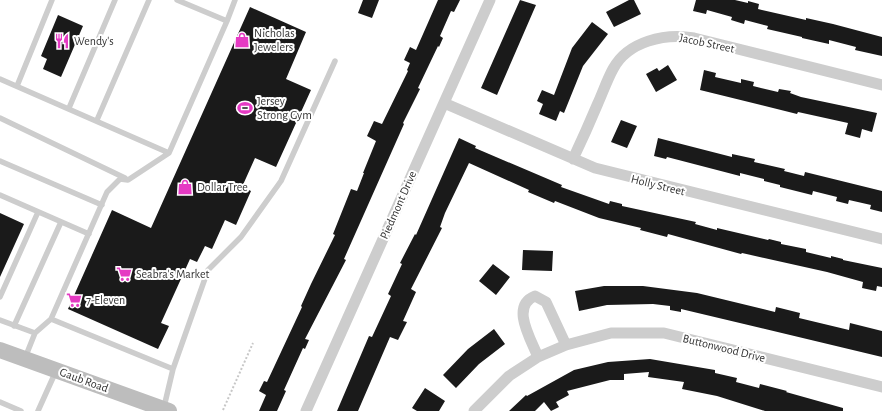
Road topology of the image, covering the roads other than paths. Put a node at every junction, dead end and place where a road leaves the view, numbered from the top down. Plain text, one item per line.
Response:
1 (52, 0) edge
2 (115, 0) edge
3 (149, 0) edge
4 (177, 0) edge
5 (235, 0) edge
6 (490, 0) edge
7 (227, 21) junction
8 (336, 61) dead end
9 (0, 79) edge
10 (882, 85) edge
11 (17, 86) junction
12 (444, 103) junction
13 (69, 108) junction
14 (0, 118) edge
15 (97, 120) junction
16 (169, 153) junction
17 (573, 159) junction
18 (0, 161) edge
19 (128, 180) junction
20 (0, 196) edge
21 (102, 205) junction
22 (38, 212) junction
23 (61, 222) junction
24 (89, 234) junction
25 (882, 239) edge
26 (0, 297) edge
27 (51, 319) junction
28 (0, 320) edge
29 (14, 326) junction
30 (35, 333) junction
31 (566, 345) junction
32 (0, 350) edge
33 (538, 357) junction
34 (25, 358) junction
35 (173, 369) junction
36 (56, 370) junction
37 (882, 387) edge
38 (0, 402) edge
39 (166, 410) edge
40 (21, 411) edge
41 (38, 411) edge
42 (306, 411) edge
43 (474, 411) edge

1 - 11 lane
2 - 13 lane
3 - 15 lane
4 - 7 lane
5 - 7 lane
6 - 12 street, Piedmont Drive
7 - 16 lane
8 - 35 lane
9 - 11 lane
10 - 17 street, Jacob Street
11 - 13 lane
12 - 17 street, Holly Street
12 - 42 street, Piedmont Drive
13 - 15 lane
14 - 19 lane
15 - 16 lane
16 - 19 lane
17 - 25 street, Holly Street
18 - 21 lane
19 - 21 lane
20 - 22 lane
21 - 24 lane
22 - 23 lane
22 - 26 lane
23 - 24 lane
23 - 29 lane
24 - 27 lane
27 - 30 lane
27 - 35 lane
28 - 29 lane
29 - 30 lane
30 - 34 lane
31 - 33 street, Buttonwood Drive
31 - 33 street
31 - 37 street, Buttonwood Drive
32 - 34 street, Gaub Road
33 - 43 street, Buttonwood Drive
34 - 36 street, Gaub Road
35 - 39 lane
36 - 39 street, Gaub Road
36 - 41 lane
38 - 40 lane

